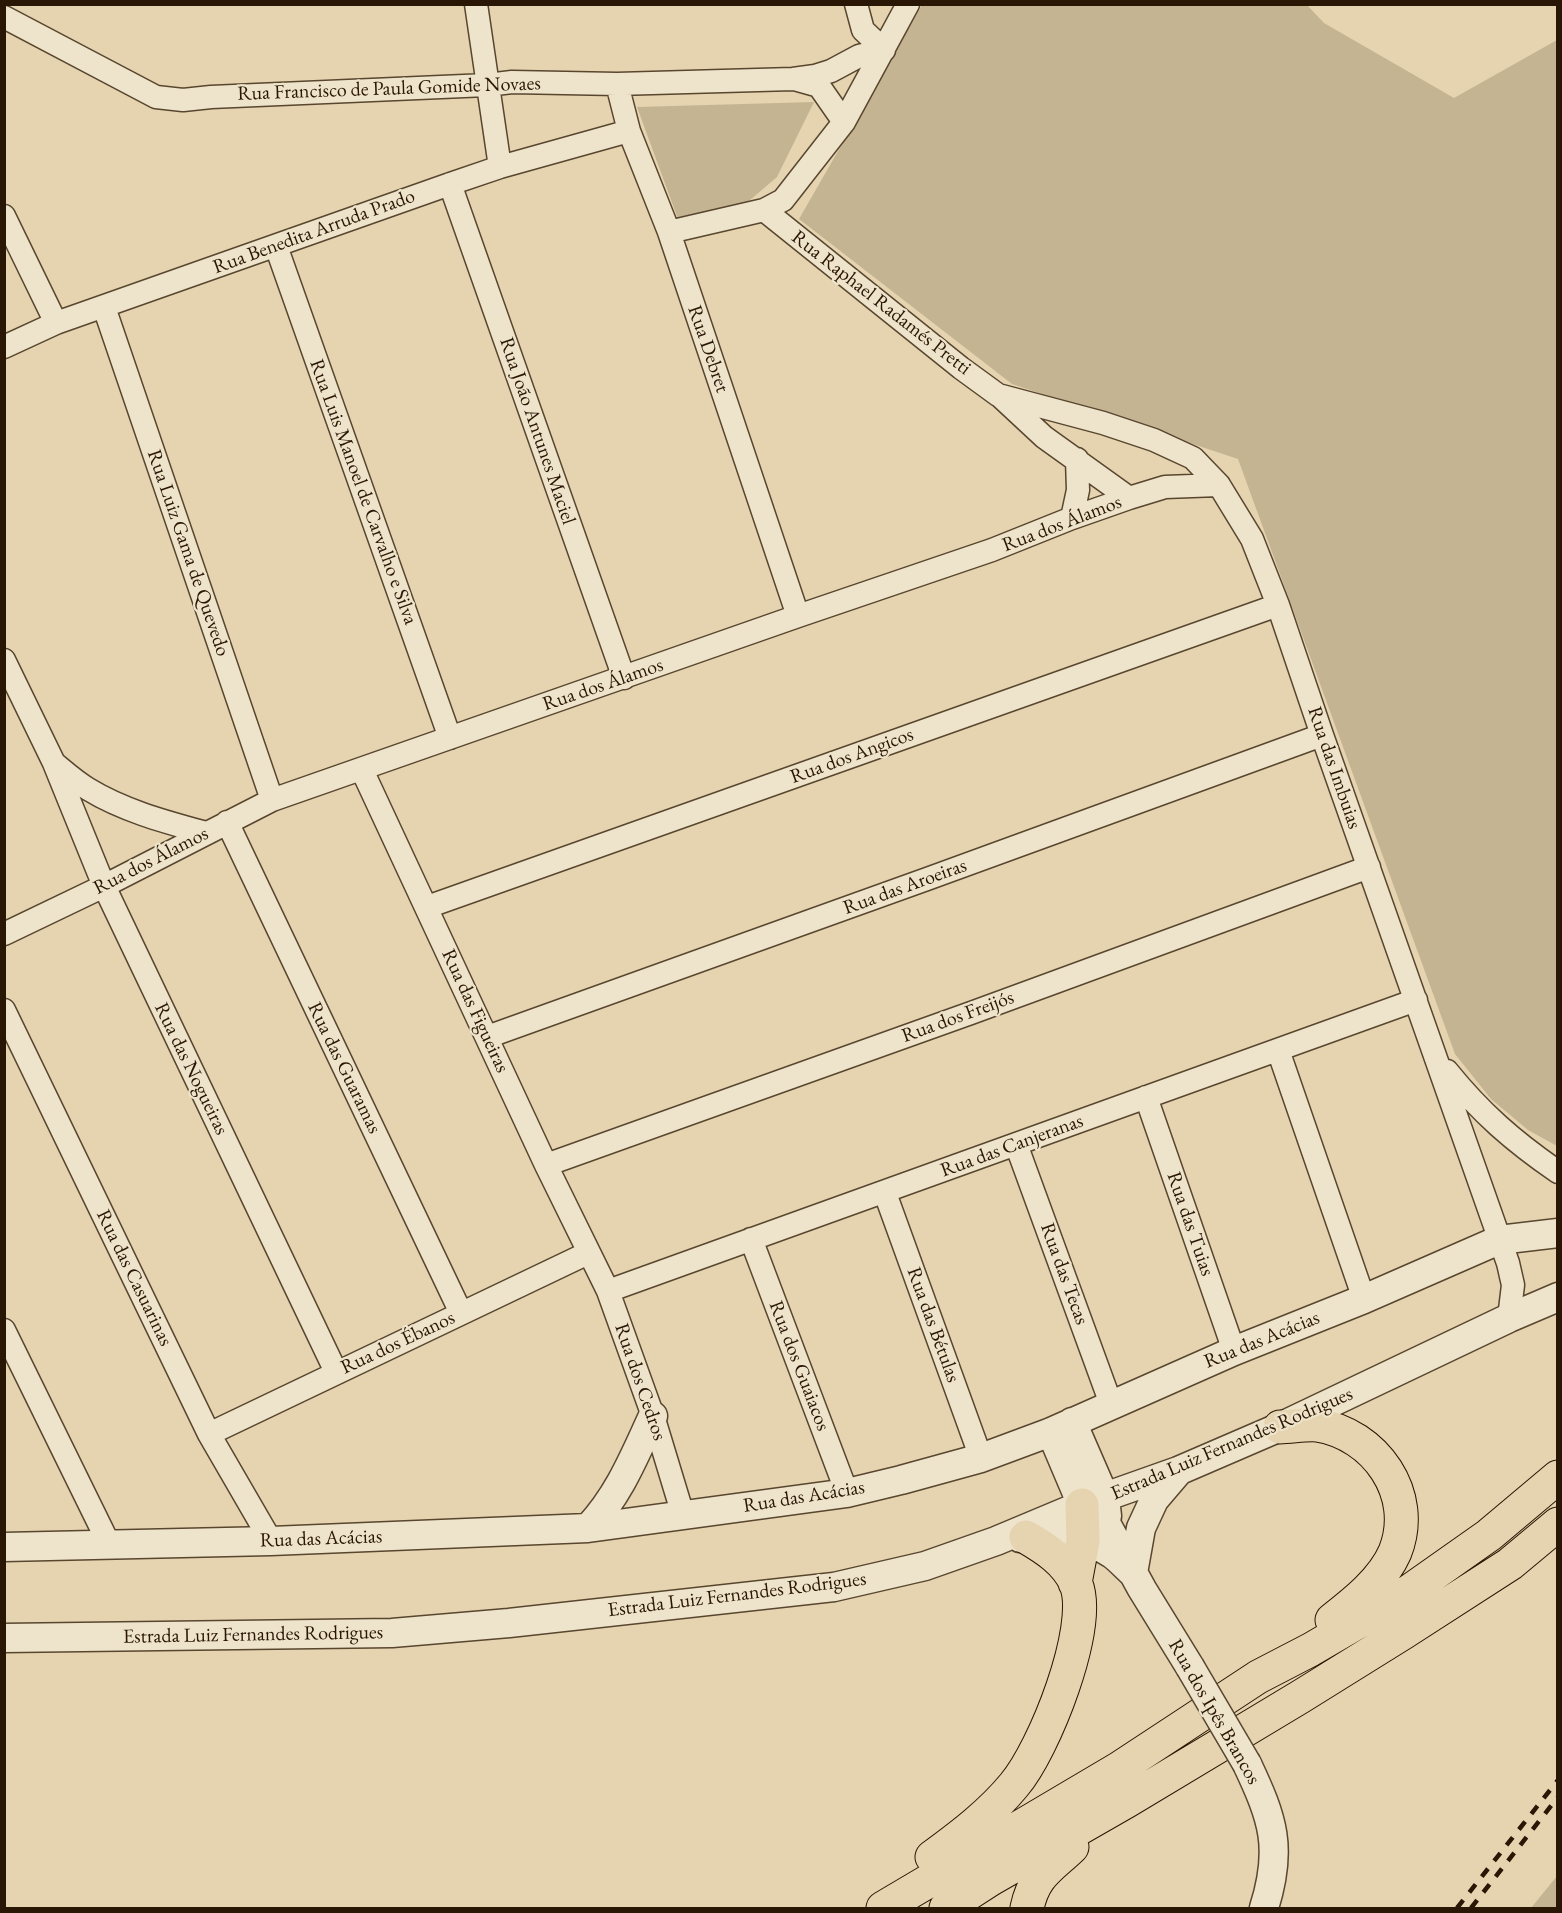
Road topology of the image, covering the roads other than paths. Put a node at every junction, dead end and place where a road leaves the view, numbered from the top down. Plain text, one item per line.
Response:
1 (476, 4) edge
2 (856, 4) edge
3 (908, 4) edge
4 (4, 17) edge
5 (884, 50) junction
6 (793, 79) junction
7 (617, 84) junction
8 (487, 85) junction
9 (844, 122) junction
10 (628, 131) junction
11 (500, 167) junction
12 (450, 184) junction
13 (764, 210) junction
14 (4, 216) edge
15 (669, 232) junction
16 (276, 246) junction
17 (104, 307) junction
18 (56, 323) junction
19 (4, 347) edge
20 (998, 395) junction
21 (1077, 459) junction
22 (1219, 484) junction
23 (1130, 498) junction
24 (1072, 518) junction
25 (1278, 605) junction
26 (798, 615) junction
27 (4, 660) edge
28 (624, 678) junction
29 (1322, 735) junction
30 (450, 738) junction
31 (54, 763) junction
32 (362, 770) junction
33 (272, 800) junction
34 (227, 822) junction
35 (207, 833) junction
36 (1369, 867) junction
37 (104, 886) junction
38 (427, 907) junction
39 (4, 934) edge
40 (1416, 1000) junction
41 (4, 1010) edge
42 (487, 1037) junction
43 (1278, 1050) junction
44 (1437, 1058) junction
45 (1146, 1097) junction
46 (1016, 1144) junction
47 (546, 1165) junction
48 (1557, 1172) edge
49 (885, 1193) junction
50 (1557, 1233) edge
51 (751, 1239) junction
52 (1499, 1240) junction
53 (588, 1253) junction
54 (608, 1291) junction
55 (1557, 1297) edge
56 (1364, 1299) junction
57 (461, 1313) junction
58 (1509, 1318) junction
59 (4, 1330) edge
60 (1234, 1350) junction
61 (336, 1372) junction
62 (1112, 1404) junction
63 (653, 1416) junction
64 (1062, 1427) junction
65 (1280, 1427) junction
66 (209, 1434) junction
67 (981, 1458) junction
68 (1178, 1471) junction
69 (1557, 1477) edge
70 (847, 1493) junction
71 (1094, 1502) junction
72 (683, 1515) junction
73 (1557, 1524) edge
74 (588, 1528) junction
75 (1096, 1534) junction
76 (1011, 1539) junction
77 (271, 1541) junction
78 (110, 1546) junction
79 (4, 1547) edge
80 (1133, 1573) junction
81 (1076, 1583) junction
82 (4, 1638) edge
83 (1258, 1677) junction
84 (1127, 1801) junction
85 (863, 1908) edge
86 (883, 1908) edge
87 (946, 1908) edge
88 (1027, 1908) edge
89 (1264, 1908) edge

1 - 8 street
2 - 5 street
3 - 5 street
4 - 8 street, Rua Francisco de Paula Gomide Novaes
5 - 6 street, Rua Francisco de Paula Gomide Novaes
5 - 9 street
6 - 7 street, Rua Francisco de Paula Gomide Novaes
6 - 9 street, Rua Francisco de Paula Gomide Novaes
7 - 8 street, Rua Francisco de Paula Gomide Novaes
7 - 10 street, Rua Debret
8 - 11 street
9 - 13 street
10 - 11 street, Rua Benedita Arruda Prado
10 - 15 street, Rua Debret
11 - 12 street, Rua Benedita Arruda Prado
12 - 16 street, Rua Benedita Arruda Prado
12 - 28 street, Rua João Antunes Maciel
13 - 15 street
13 - 20 street, Rua Raphael Radamés Pretti
14 - 18 street
15 - 26 street, Rua Debret
16 - 17 street, Rua Benedita Arruda Prado
16 - 30 street, Rua Luis Manoel de Carvalho e Silva
17 - 18 street, Rua Benedita Arruda Prado
17 - 33 street, Rua Luiz Gama de Quevedo
18 - 19 street, Rua Benedita Arruda Prado
20 - 21 street, Rua Raphael Radamés Pretti
20 - 22 street, Rua Raphael Radamés Pretti
21 - 23 street, Rua Raphael Radamés Pretti
21 - 24 street
22 - 23 street, Rua dos Álamos
22 - 25 street, Rua das Imbuias
23 - 24 street, Rua dos Álamos
24 - 26 street, Rua dos Álamos
25 - 29 street, Rua das Imbuias
25 - 38 street, Rua dos Angicos
26 - 28 street, Rua dos Álamos
27 - 31 street, Rua das Nogueiras
28 - 30 street, Rua dos Álamos
29 - 36 street, Rua das Imbuias
29 - 42 street, Rua das Aroeiras
30 - 32 street, Rua dos Álamos
31 - 35 street
31 - 37 street, Rua das Nogueiras
32 - 33 street, Rua dos Álamos
32 - 38 street, Rua das Figueiras
33 - 34 street, Rua dos Álamos
34 - 35 street, Rua dos Álamos
34 - 57 street, Rua das Guaramas
35 - 37 street, Rua dos Álamos
36 - 40 street, Rua das Imbuias
36 - 47 street, Rua dos Freijós
37 - 39 street, Rua dos Álamos
37 - 61 street, Rua das Nogueiras
38 - 42 street, Rua das Figueiras
40 - 43 street, Rua das Canjeranas
40 - 44 street, Rua das Imbuias
41 - 66 street, Rua das Casuarinas
42 - 47 street, Rua das Figueiras
43 - 45 street, Rua das Canjeranas
43 - 56 street
44 - 48 street, Rua das Imbuias
44 - 52 street, Rua das Imbuias
45 - 46 street, Rua das Canjeranas
45 - 60 street, Rua das Tuias
46 - 49 street, Rua das Canjeranas
46 - 62 street, Rua das Tecas
47 - 53 street, Rua das Figueiras
49 - 51 street, Rua das Canjeranas
49 - 67 street, Rua das Bétulas
50 - 52 street, Rua das Acácias
51 - 54 street, Rua das Canjeranas
51 - 70 street, Rua dos Guaiacos
52 - 56 street, Rua das Acácias
52 - 58 street, Rua das Imbuias
53 - 54 street, Rua dos Cedros
53 - 57 street, Rua dos Ébanos
54 - 63 street, Rua dos Cedros
55 - 58 street, Estrada Luiz Fernandes Rodrigues
56 - 60 street, Rua das Acácias
57 - 61 street, Rua dos Ébanos
58 - 65 street, Estrada Luiz Fernandes Rodrigues
59 - 78 street
60 - 62 street, Rua das Acácias
61 - 66 street, Rua dos Ébanos
62 - 64 street, Rua das Acácias
63 - 72 street, Rua dos Cedros
63 - 74 street
64 - 67 street, Rua das Acácias
64 - 71 street
65 - 68 street, Estrada Luiz Fernandes Rodrigues
65 - 83 highway
66 - 77 street, Rua das Casuarinas
67 - 70 street, Rua das Acácias
68 - 71 street, Estrada Luiz Fernandes Rodrigues
68 - 80 street
69 - 83 highway
70 - 72 street, Rua das Acácias
71 - 75 highway
71 - 76 street, Estrada Luiz Fernandes Rodrigues
72 - 74 street, Rua das Acácias
73 - 84 highway
74 - 77 street, Rua das Acácias
75 - 76 street, Rua dos Ipês Brancos
75 - 80 street, Rua dos Ipês Brancos
75 - 81 highway
76 - 81 highway
76 - 82 street, Estrada Luiz Fernandes Rodrigues
77 - 78 street, Rua das Acácias
78 - 79 street, Rua das Acácias
80 - 89 street, Rua dos Ipês Brancos, bridge
81 - 85 highway
83 - 86 highway
84 - 87 highway
84 - 88 highway

